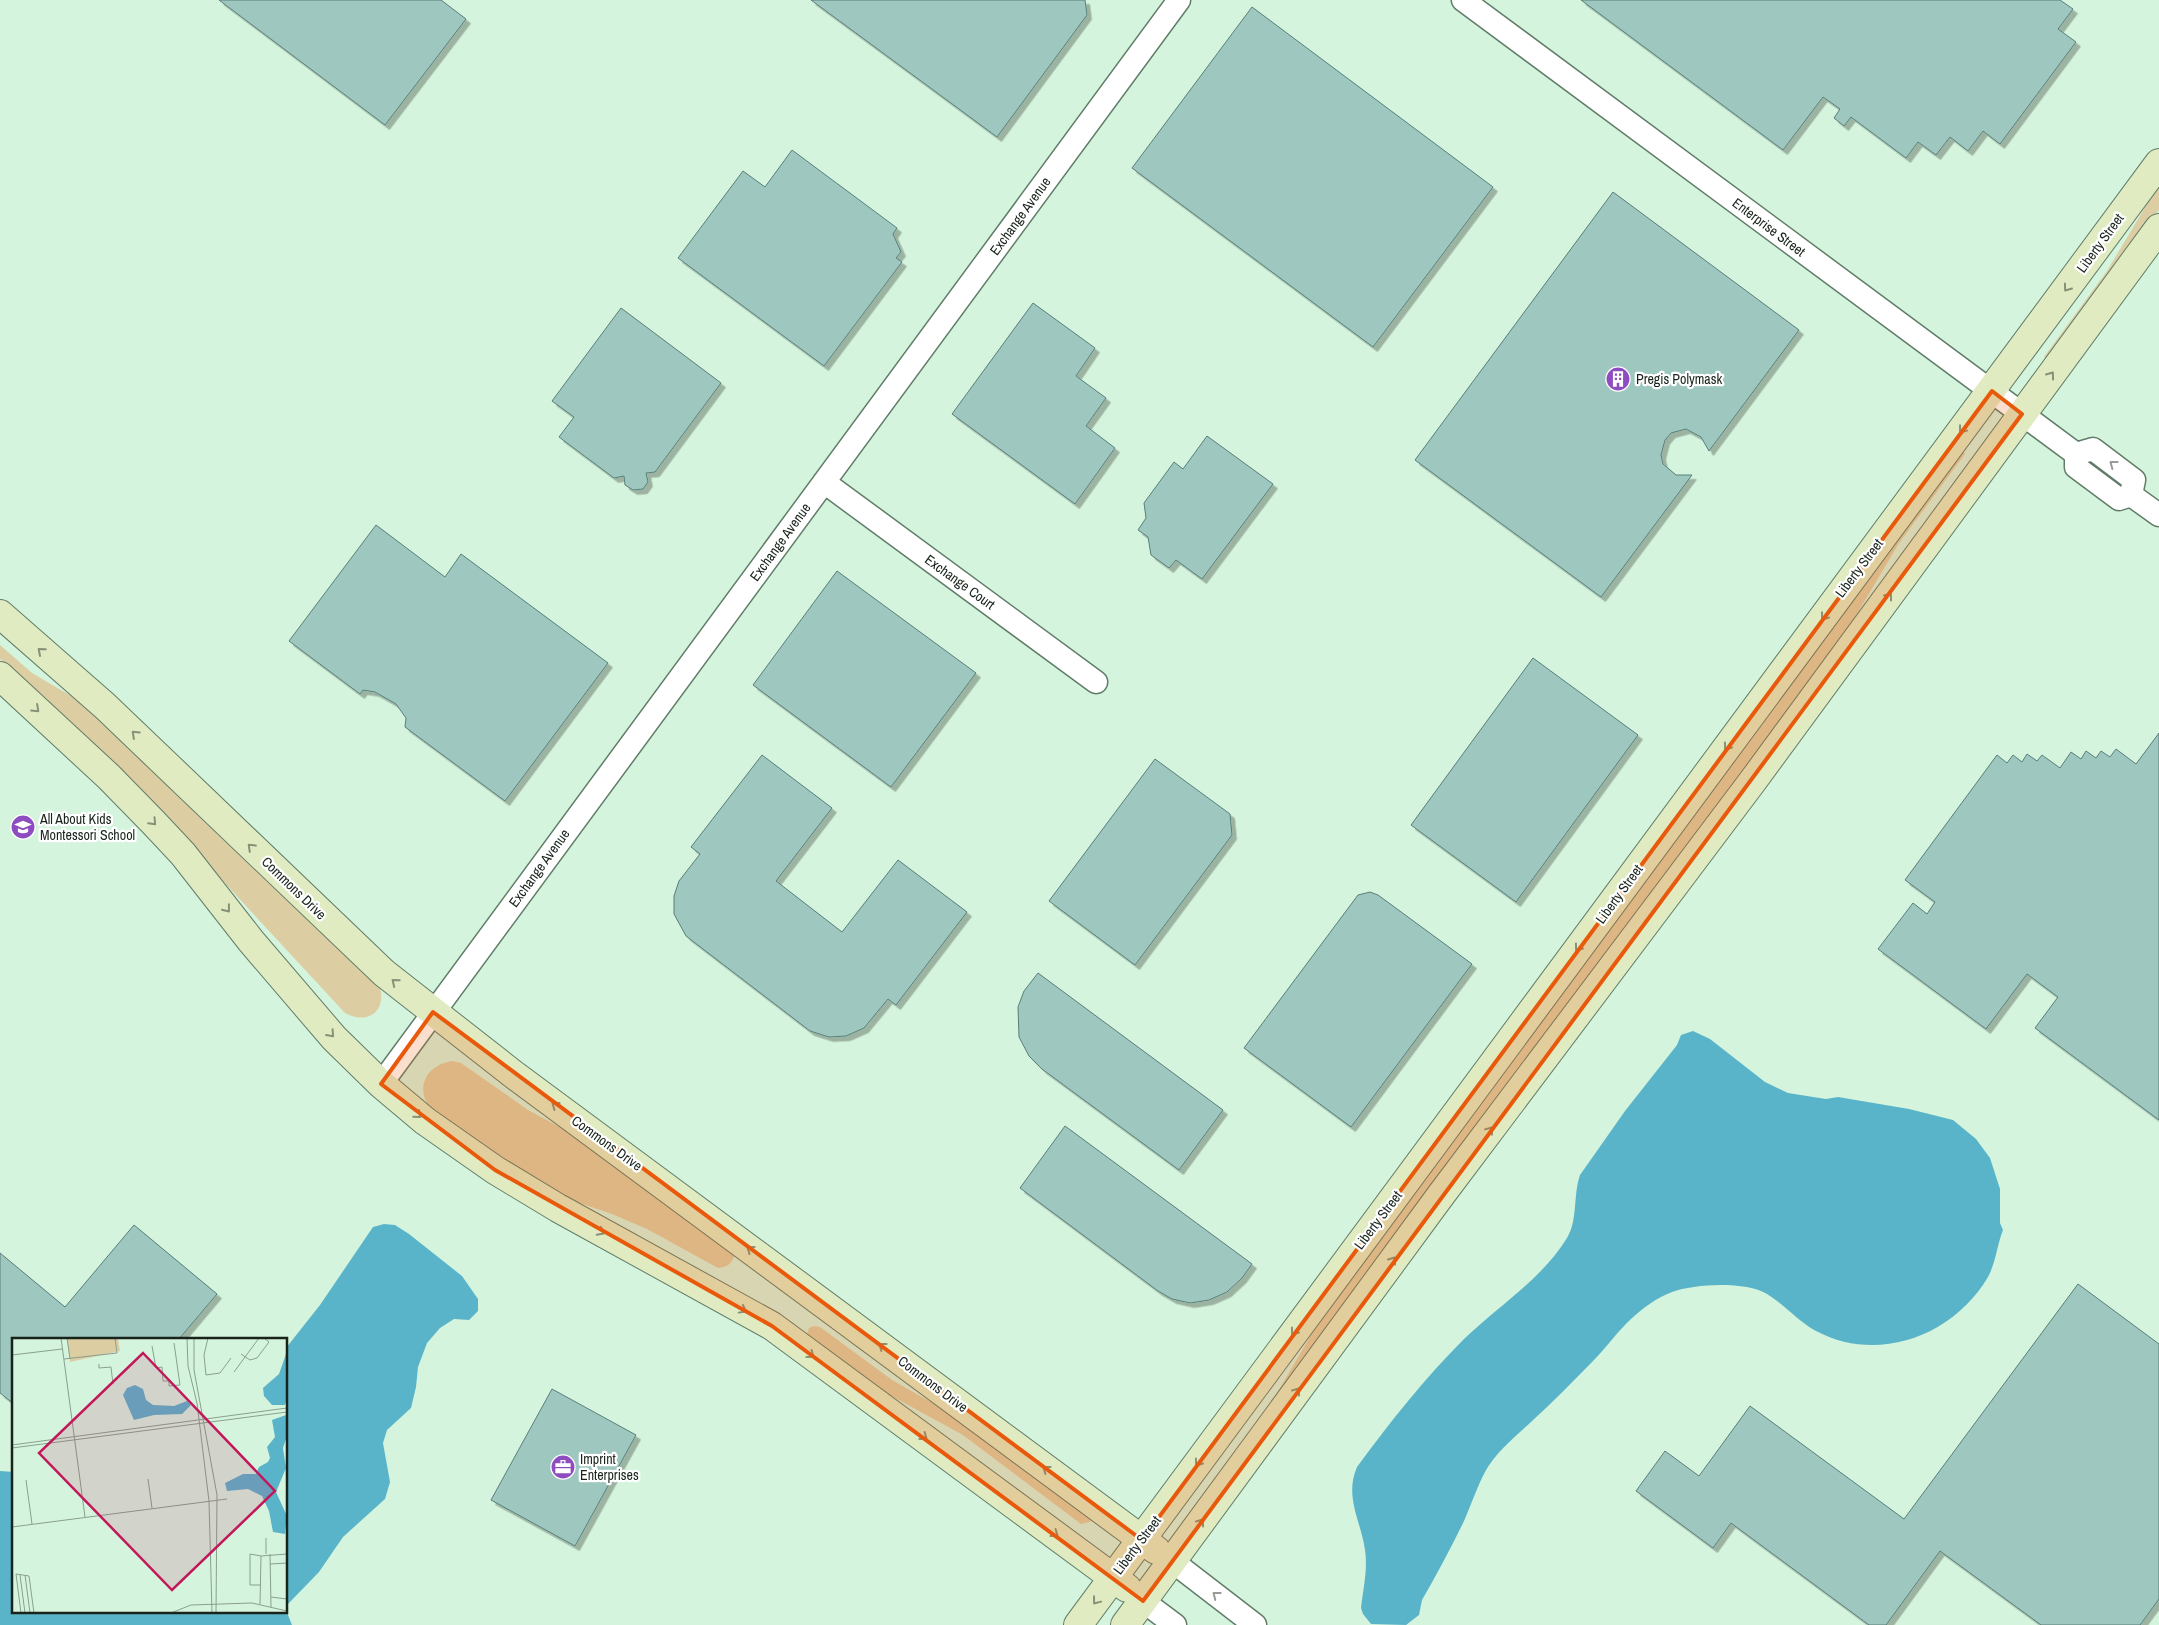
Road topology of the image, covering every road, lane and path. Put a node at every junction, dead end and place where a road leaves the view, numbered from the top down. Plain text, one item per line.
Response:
1 (1179, 0) edge
2 (1463, 0) edge
3 (2159, 163) edge
4 (2159, 228) edge
5 (1992, 391) junction
6 (2022, 414) junction
7 (824, 482) junction
8 (2159, 515) edge
9 (0, 614) edge
10 (0, 676) edge
11 (1096, 682) dead end
12 (433, 1012) junction
13 (381, 1084) junction
14 (1142, 1540) junction
15 (1172, 1561) junction
16 (1113, 1577) junction
17 (1143, 1601) junction
18 (1078, 1625) edge
19 (1124, 1625) edge
20 (1175, 1625) edge
21 (1254, 1625) edge

1 - 7 street, Exchange Avenue
2 - 5 street, Enterprise Street
3 -> 5 street, Liberty Street
6 -> 4 street
5 - 6 street, Enterprise Street
5 -> 14 street, Liberty Street
6 - 8 street, Enterprise Street
15 -> 6 street
7 - 11 street, Exchange Court
7 - 12 street, Exchange Avenue
12 -> 9 street, Commons Drive
10 -> 13 street
12 - 13 street, Exchange Avenue
14 -> 12 street, Commons Drive
13 -> 16 street
14 - 15 street, Commons Drive
14 - 16 street, Liberty Street
15 - 17 street
21 -> 15 street, Commons Drive
16 - 17 street
16 -> 18 street, Liberty Street
17 - 19 street
17 - 20 street

